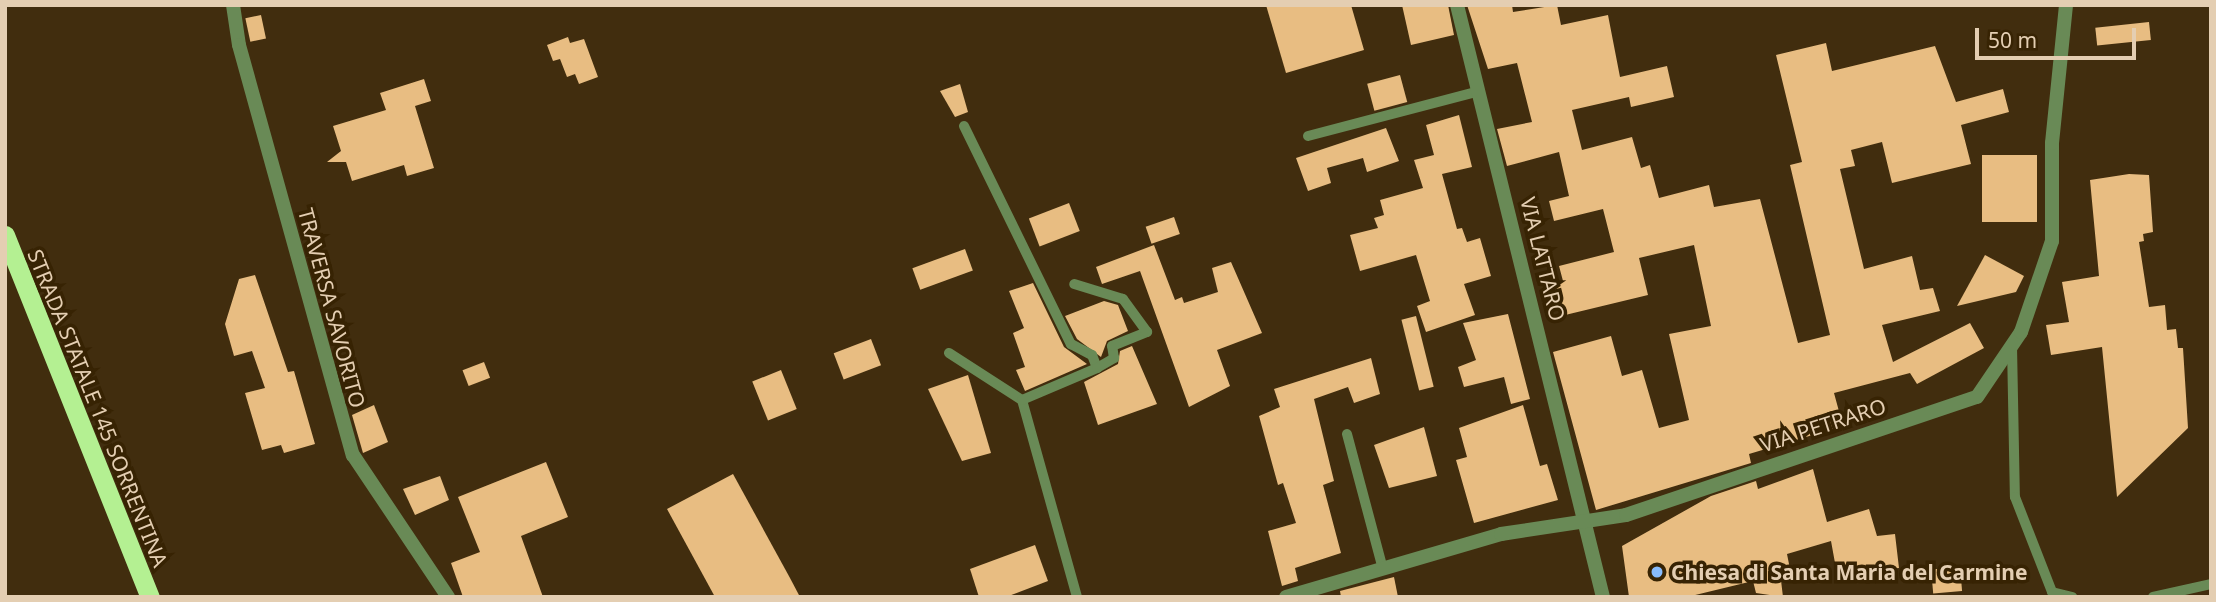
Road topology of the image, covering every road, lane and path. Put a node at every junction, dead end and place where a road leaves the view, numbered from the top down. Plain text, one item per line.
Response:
1 (233, 5) edge
2 (1457, 5) edge
3 (2066, 5) edge
4 (1479, 91) junction
5 (964, 127) dead end
6 (1308, 136) dead end
7 (5, 235) edge
8 (1074, 284) dead end
9 (2012, 346) junction
10 (949, 353) dead end
11 (1097, 368) junction
12 (1022, 400) junction
13 (1347, 434) dead end
14 (1588, 522) junction
15 (1382, 569) junction
16 (2211, 584) edge
17 (150, 597) edge
18 (448, 597) edge
19 (1077, 597) edge
20 (1286, 597) edge
21 (1603, 597) edge
22 (2071, 597) edge
23 (2153, 597) edge

1 - 18 street, TRAVERSA SAVORITO
2 - 4 street, VIA LATTARO
3 - 9 street, VIA PETRARO
4 - 6 lane
4 - 14 street, VIA LATTARO
5 - 11 lane
7 - 17 highway, STRADA STATALE 145 SORRENTINA
8 - 11 lane
9 - 14 street, VIA PETRARO
9 - 22 lane
10 - 12 lane
11 - 12 lane
12 - 19 lane
13 - 15 lane
14 - 15 street, VIA PETRARO
14 - 21 street, VIA LATTARO
15 - 20 street, VIA PETRARO
16 - 23 lane

